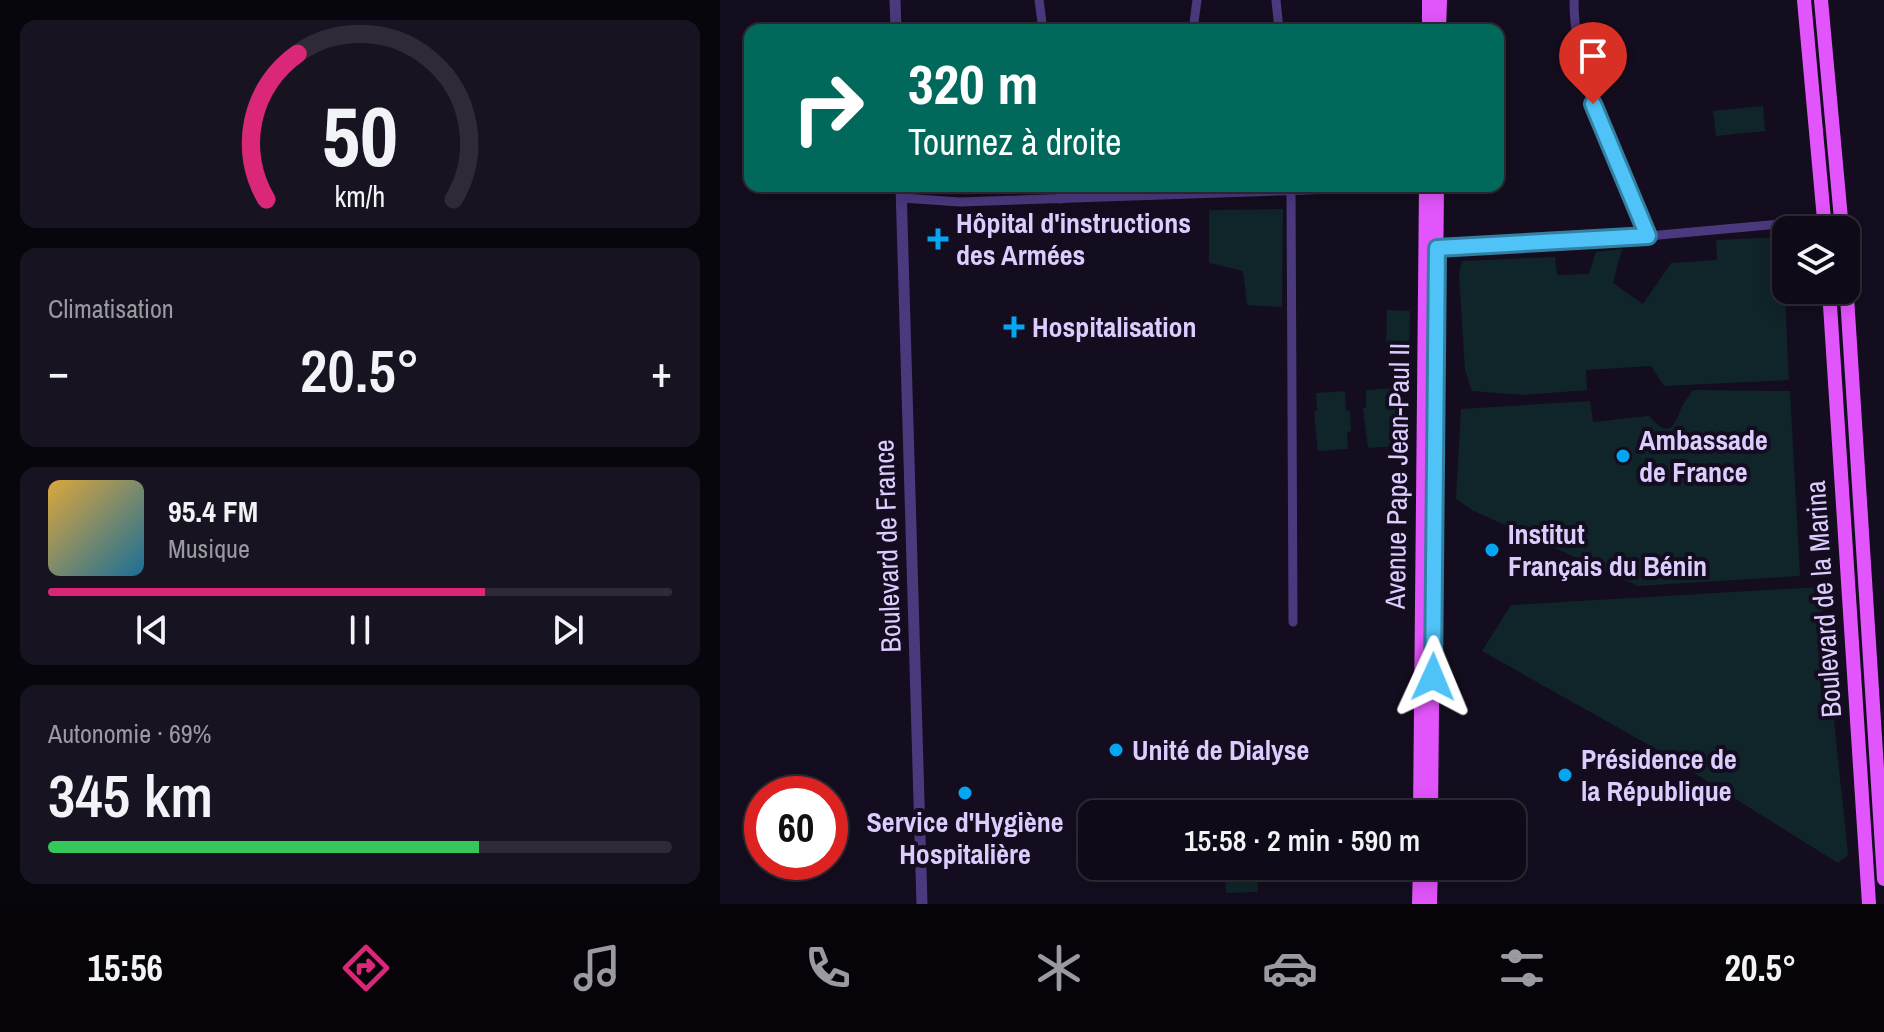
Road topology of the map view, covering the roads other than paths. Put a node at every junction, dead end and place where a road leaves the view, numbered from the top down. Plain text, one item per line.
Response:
1 (895, 0) edge
2 (1039, 0) edge
3 (1197, 0) edge
4 (1276, 0) edge
5 (1429, 0) edge
6 (1440, 0) edge
7 (1574, 0) edge
8 (1804, 0) edge
9 (1821, 0) edge
10 (896, 24) edge
11 (1042, 24) edge
12 (1194, 24) edge
13 (1278, 24) edge
14 (1429, 24) edge
15 (1439, 24) edge
16 (901, 192) edge
17 (1060, 192) edge
18 (1138, 192) edge
19 (1291, 192) edge
20 (1424, 192) edge
21 (1437, 192) edge
22 (1061, 199) junction
23 (1823, 216) edge
24 (1841, 216) edge
25 (1772, 228) edge
26 (1648, 236) junction
27 (1437, 248) junction
28 (1830, 304) edge
29 (1847, 304) edge
30 (1293, 622) dead end
31 (1426, 708) junction
32 (1421, 800) edge
33 (1430, 800) edge
34 (1884, 879) edge
35 (1420, 880) edge
36 (1431, 880) edge
37 (1874, 899) edge
38 (922, 904) edge
39 (1419, 904) edge
40 (1430, 904) edge

1 - 10 street
2 - 11 street
3 - 12 street
4 - 13 street
5 - 14 main road
6 - 15 main road
7 - 26 street
8 - 23 main road
9 - 24 main road
16 - 22 street
16 - 38 street, Boulevard de France
17 - 22 street
18 - 22 street
19 - 30 street
20 - 31 main road, Avenue Pape Jean-Paul II
21 - 27 main road, Avenue Pape Jean-Paul II
25 - 26 street
26 - 27 street
27 - 31 main road, Avenue Pape Jean-Paul II
28 - 37 main road, Boulevard de la Marina
29 - 34 main road, Boulevard de la Marina
31 - 32 main road, Avenue Pape Jean-Paul II
31 - 33 main road, Avenue Pape Jean-Paul II
35 - 39 main road
36 - 40 main road

